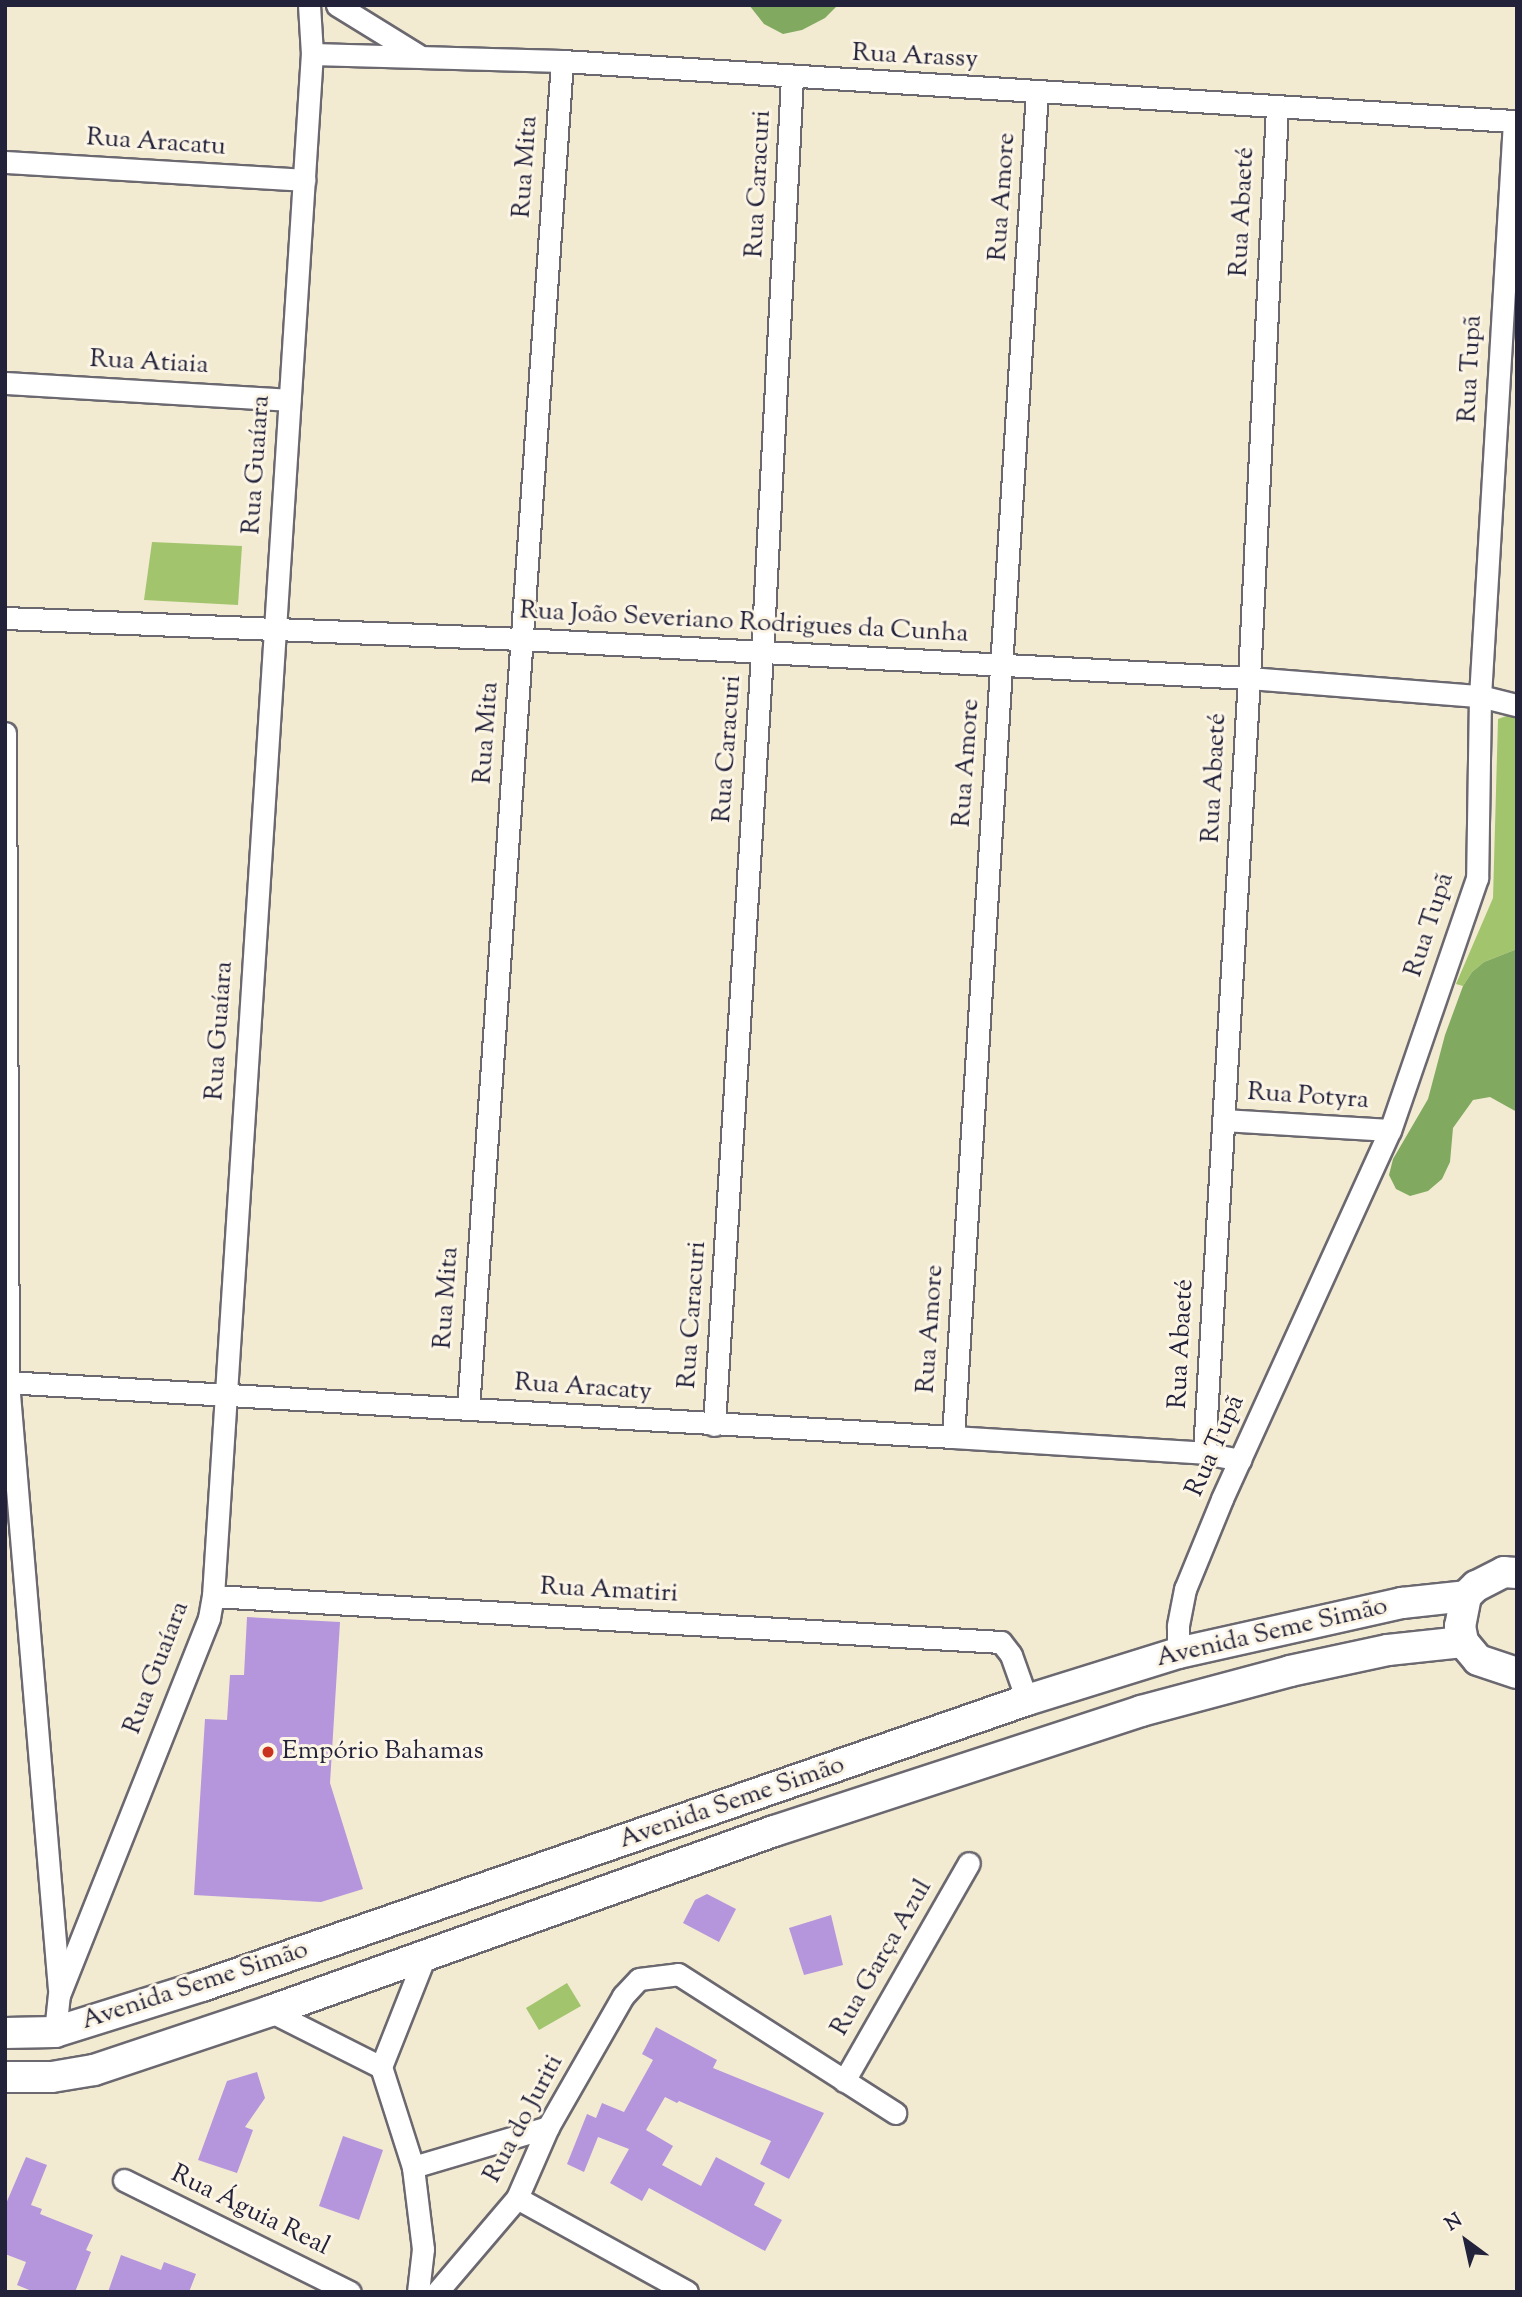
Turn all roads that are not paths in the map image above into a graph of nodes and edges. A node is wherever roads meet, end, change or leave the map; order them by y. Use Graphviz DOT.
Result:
graph roads {
  1 [pos="309,5"];
  2 [pos="337,5"];
  3 [pos="312,54"];
  4 [pos="418,55"];
  5 [pos="562,61"];
  6 [pos="792,77"];
  7 [pos="1037,92"];
  8 [pos="1277,107"];
  9 [pos="1514,121"];
  10 [pos="5,162"];
  11 [pos="304,180"];
  12 [pos="5,383"];
  13 [pos="289,400"];
  14 [pos="5,618"];
  15 [pos="275,629"];
  16 [pos="521,639"];
  17 [pos="762,654"];
  18 [pos="1002,666"];
  19 [pos="1249,678"];
  20 [pos="1480,695"];
  21 [pos="1517,705"];
  22 [pos="5,733"];
  23 [pos="1223,1120"];
  24 [pos="1390,1130"];
  25 [pos="6,1382"];
  26 [pos="225,1397"];
  27 [pos="468,1409"];
  28 [pos="714,1425"];
  29 [pos="953,1437"];
  30 [pos="1204,1453"];
  31 [pos="1240,1460"];
  32 [pos="1517,1573"];
  33 [pos="214,1596"];
  34 [pos="1466,1596"];
  35 [pos="1463,1642"];
  36 [pos="1178,1653"];
  37 [pos="1517,1673"];
  38 [pos="1027,1700"];
  39 [pos="678,1822"];
  40 [pos="969,1863"];
  41 [pos="632,1883"];
  42 [pos="425,1956"];
  43 [pos="202,1986"];
  44 [pos="59,1995"];
  45 [pos="270,2011"];
  46 [pos="55,2032"];
  47 [pos="5,2033"];
  48 [pos="144,2053"];
  49 [pos="381,2067"];
  50 [pos="5,2077"];
  51 [pos="844,2081"];
  52 [pos="895,2113"];
  53 [pos="548,2127"];
  54 [pos="413,2166"];
  55 [pos="124,2180"];
  56 [pos="517,2198"];
  57 [pos="423,2249"];
  58 [pos="456,2269"];
  59 [pos="350,2292"];
  60 [pos="418,2292"];
  61 [pos="437,2292"];
  62 [pos="687,2292"];
  1 -- 3 [label="street, Rua Guaíara"];
  2 -- 4 [label="street"];
  3 -- 4 [label="street, Rua Arassy"];
  3 -- 11 [label="street, Rua Guaíara"];
  4 -- 5 [label="street, Rua Arassy"];
  5 -- 6 [label="street, Rua Arassy"];
  5 -- 16 [label="street, Rua Mita"];
  6 -- 7 [label="street, Rua Arassy"];
  6 -- 17 [label="street, Rua Caracuri"];
  7 -- 8 [label="street, Rua Arassy"];
  7 -- 18 [label="street, Rua Amore"];
  8 -- 9 [label="street, Rua Arassy"];
  8 -- 19 [label="street, Rua Abaeté"];
  9 -- 20 [label="street, Rua Tupã"];
  10 -- 11 [label="street, Rua Aracatu"];
  11 -- 13 [label="street, Rua Guaíara"];
  12 -- 13 [label="street, Rua Atiaia"];
  13 -- 15 [label="street, Rua Guaíara"];
  14 -- 15 [label="street, Rua João Severiano Rodrigues da Cunha"];
  15 -- 16 [label="street, Rua João Severiano Rodrigues da Cunha"];
  15 -- 26 [label="street, Rua Guaíara"];
  16 -- 17 [label="street, Rua João Severiano Rodrigues da Cunha"];
  16 -- 27 [label="street, Rua Mita"];
  17 -- 18 [label="street, Rua João Severiano Rodrigues da Cunha"];
  17 -- 28 [label="street, Rua Caracuri"];
  18 -- 19 [label="street, Rua João Severiano Rodrigues da Cunha"];
  18 -- 29 [label="street, Rua Amore"];
  19 -- 20 [label="street, Rua João Severiano Rodrigues da Cunha"];
  19 -- 23 [label="street, Rua Abaeté"];
  20 -- 21 [label="street, Rua João Severiano Rodrigues da Cunha"];
  20 -- 24 [label="street, Rua Tupã"];
  22 -- 25 [label="street"];
  23 -- 24 [label="street, Rua Potyra"];
  23 -- 30 [label="street, Rua Abaeté"];
  24 -- 31 [label="street, Rua Tupã"];
  25 -- 26 [label="street, Rua Aracaty"];
  25 -- 44 [label="street"];
  26 -- 27 [label="street, Rua Aracaty"];
  26 -- 33 [label="street, Rua Guaíara"];
  27 -- 28 [label="street, Rua Aracaty"];
  28 -- 29 [label="street, Rua Aracaty"];
  29 -- 30 [label="street, Rua Aracaty"];
  30 -- 31 [label="street, Rua Aracaty"];
  31 -- 36 [label="street, Rua Tupã"];
  32 -- 34 [label="main road"];
  33 -- 38 [label="street, Rua Amatiri"];
  33 -- 44 [label="street, Rua Guaíara"];
  34 -- 35 [label="main road"];
  34 -- 36 [label="main road, Avenida Seme Simão"];
  35 -- 37 [label="main road"];
  35 -- 41 [label="main road, Avenida Seme Simão"];
  36 -- 38 [label="main road, Avenida Seme Simão"];
  38 -- 39 [label="main road, Avenida Seme Simão"];
  39 -- 41 [label="main road"];
  39 -- 43 [label="main road, Avenida Seme Simão"];
  40 -- 51 [label="street, Rua Garça Azul"];
  41 -- 42 [label="main road, Avenida Seme Simão"];
  42 -- 45 [label="main road, Avenida Seme Simão"];
  42 -- 49 [label="street"];
  43 -- 46 [label="main road, Avenida Seme Simão"];
  43 -- 48 [label="main road"];
  44 -- 46 [label="street, Rua Guaíara"];
  45 -- 48 [label="main road, Avenida Seme Simão"];
  45 -- 49 [label="street"];
  46 -- 47 [label="main road, Avenida Seme Simão"];
  48 -- 50 [label="main road, Avenida Seme Simão"];
  49 -- 54 [label="street"];
  51 -- 52 [label="street"];
  51 -- 53 [label="street, Rua do Juriti"];
  53 -- 54 [label="street"];
  53 -- 56 [label="street, Rua do Juriti"];
  54 -- 57 [label="street"];
  55 -- 59 [label="street, Rua Águia Real"];
  56 -- 58 [label="street, Rua do Juriti"];
  56 -- 62 [label="street"];
  57 -- 58 [label="street"];
  57 -- 60 [label="street"];
  58 -- 61 [label="street, Rua do Juriti"];
}
